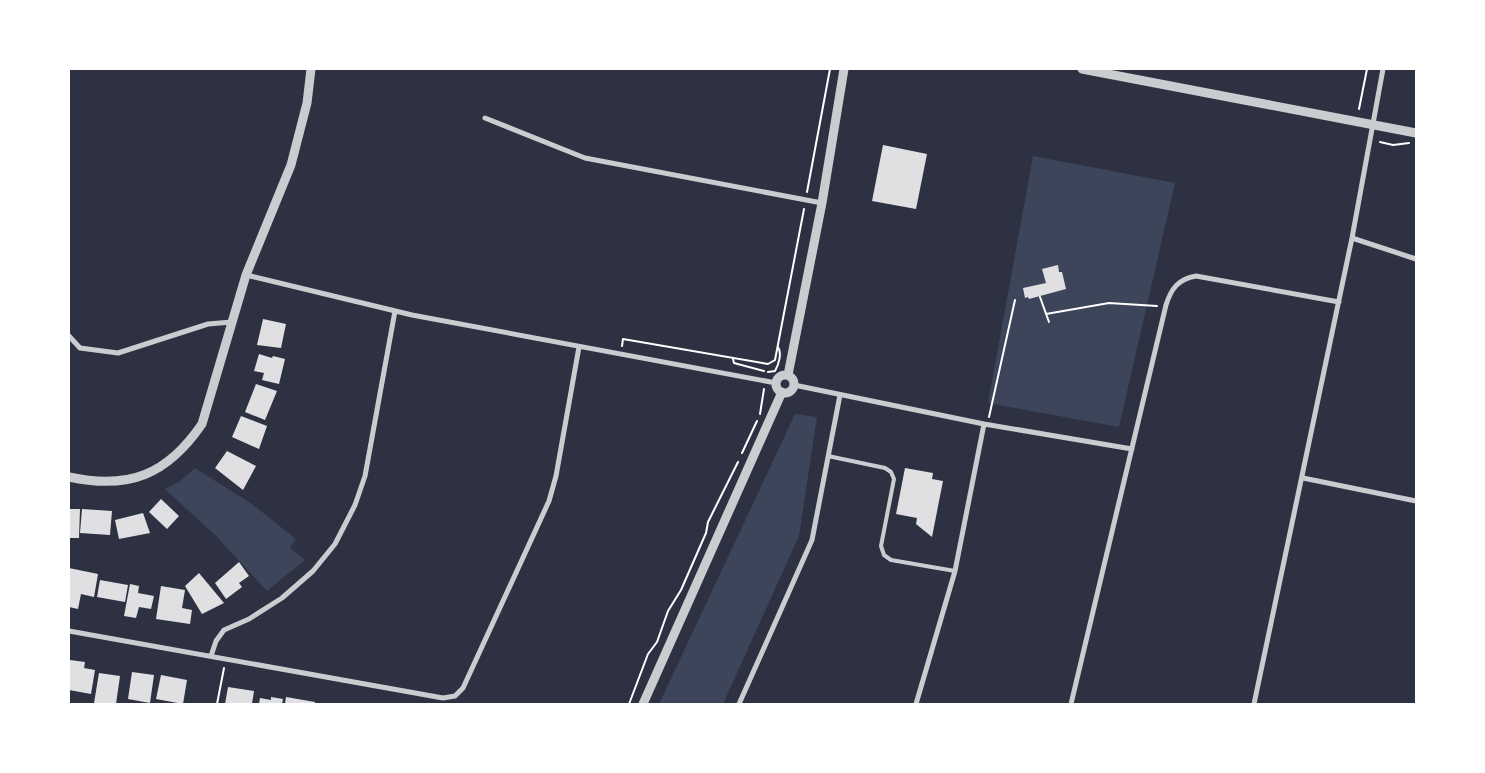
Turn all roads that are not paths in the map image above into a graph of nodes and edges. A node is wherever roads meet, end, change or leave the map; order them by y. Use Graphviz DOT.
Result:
graph roads {
  1 [pos="310,69"];
  2 [pos="844,69"];
  3 [pos="1082,69"];
  4 [pos="1383,69"];
  5 [pos="485,118"];
  6 [pos="1373,124"];
  7 [pos="1416,133"];
  8 [pos="822,203"];
  9 [pos="1352,238"];
  10 [pos="1416,259"];
  11 [pos="246,274"];
  12 [pos="1339,302"];
  13 [pos="395,311"];
  14 [pos="232,322"];
  15 [pos="69,336"];
  16 [pos="579,347"];
  17 [pos="788,375"];
  18 [pos="776,383"];
  19 [pos="794,385"];
  20 [pos="782,392"];
  21 [pos="840,395"];
  22 [pos="984,424"];
  23 [pos="1132,449"];
  24 [pos="828,456"];
  25 [pos="69,477"];
  26 [pos="1303,478"];
  27 [pos="1416,502"];
  28 [pos="955,571"];
  29 [pos="69,631"];
  30 [pos="211,656"];
  31 [pos="643,704"];
  32 [pos="740,704"];
  33 [pos="916,704"];
  34 [pos="1072,704"];
  35 [pos="1254,704"];
  1 -- 11 [label="street"];
  2 -- 8 [label="street"];
  3 -- 6 [label="street"];
  4 -- 6 [label="street"];
  5 -- 8 [label="street"];
  6 -- 7 [label="street"];
  6 -- 9 [label="street"];
  8 -- 17 [label="street"];
  9 -- 10 [label="street"];
  9 -- 12 [label="street"];
  11 -- 13 [label="street"];
  11 -- 14 [label="street"];
  12 -- 23 [label="street"];
  12 -- 26 [label="street"];
  13 -- 16 [label="street"];
  13 -- 30 [label="street"];
  14 -- 15 [label="street"];
  14 -- 25 [label="street"];
  16 -- 18 [label="street"];
  16 -- 30 [label="street"];
  17 -- 18 [label="street"];
  17 -- 19 [label="street"];
  18 -- 20 [label="street"];
  19 -- 20 [label="street"];
  19 -- 21 [label="street"];
  20 -- 31 [label="street"];
  21 -- 22 [label="street"];
  21 -- 24 [label="street"];
  22 -- 23 [label="street"];
  22 -- 28 [label="street"];
  23 -- 34 [label="street"];
  24 -- 28 [label="lane"];
  24 -- 32 [label="street"];
  26 -- 27 [label="street"];
  26 -- 35 [label="street"];
  28 -- 33 [label="street"];
  29 -- 30 [label="street"];
}
